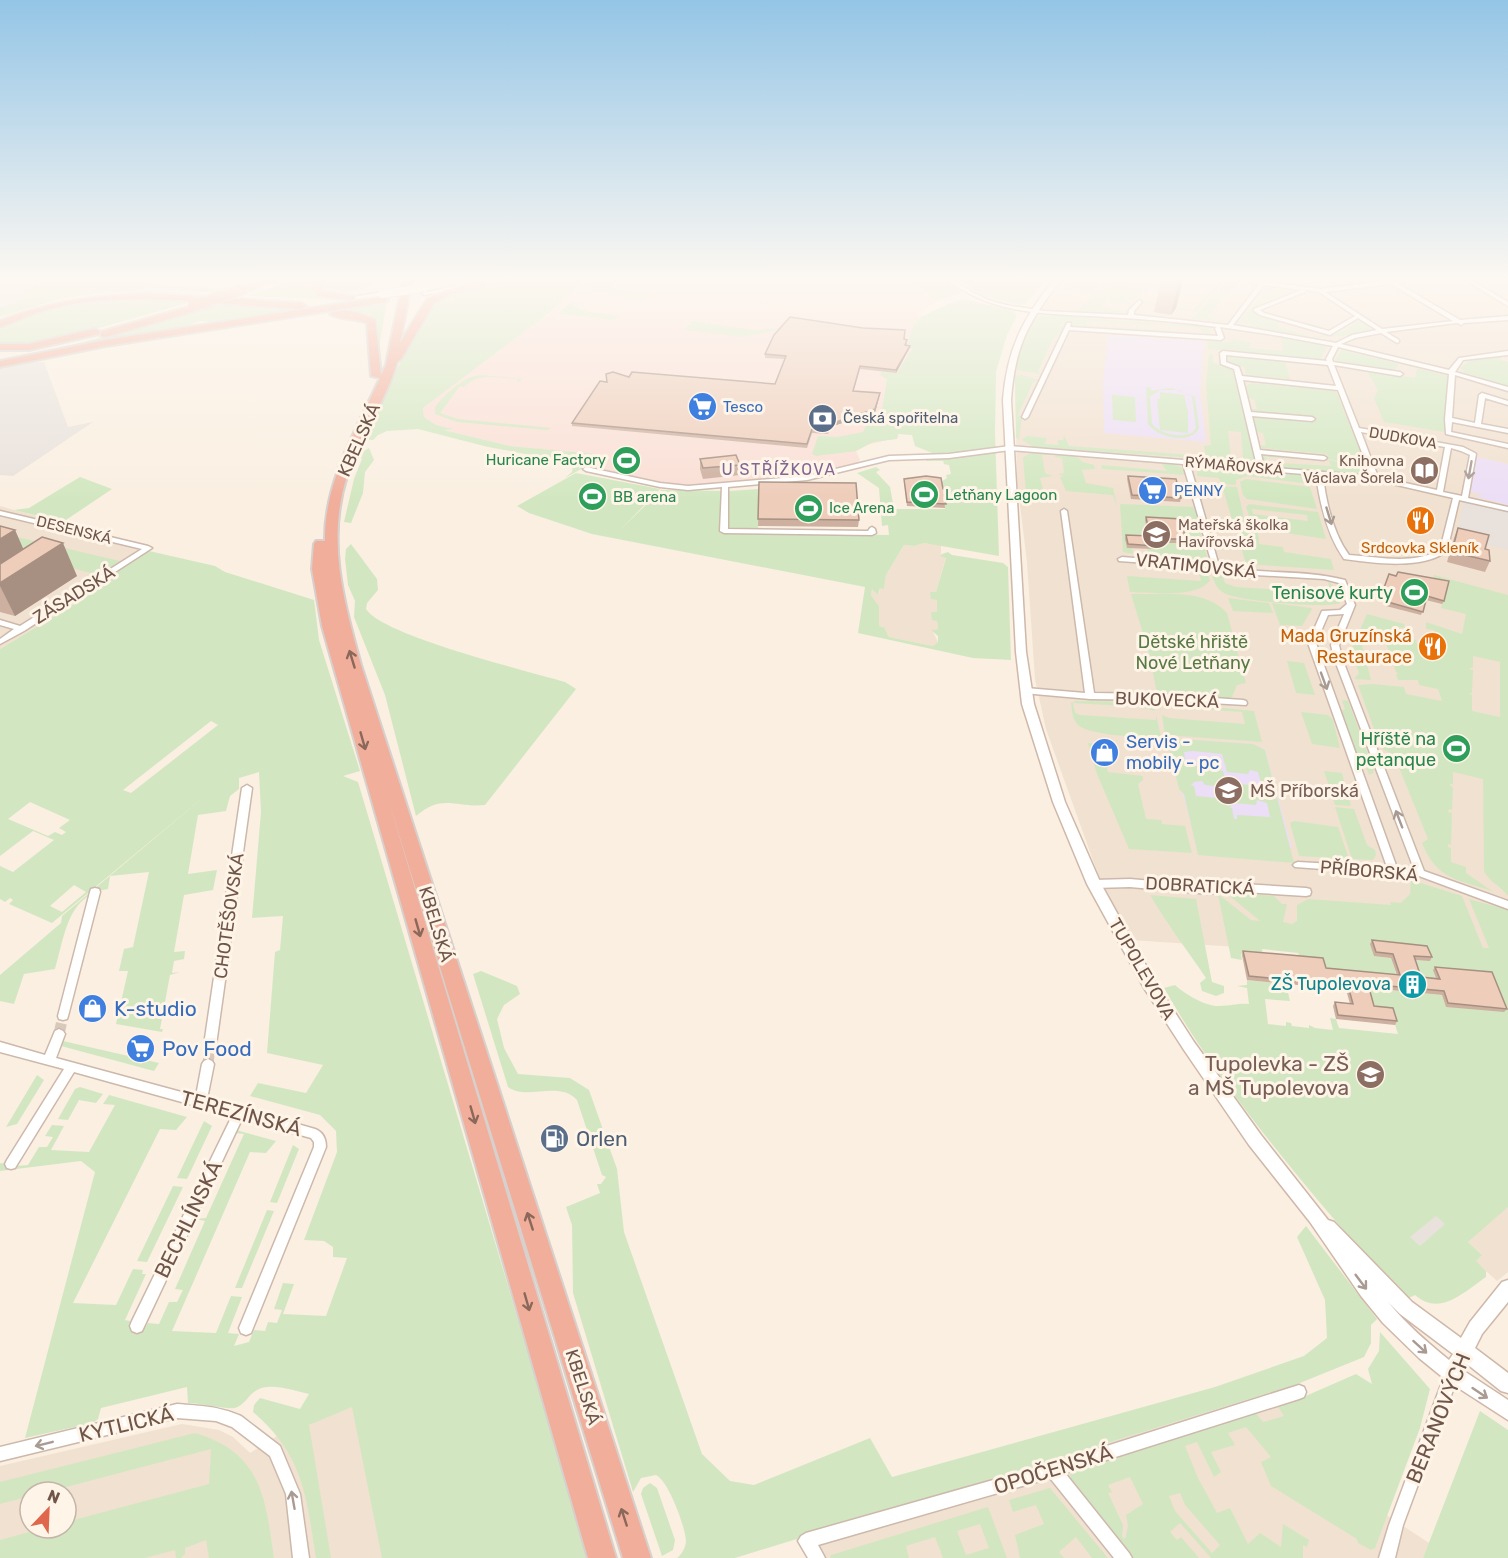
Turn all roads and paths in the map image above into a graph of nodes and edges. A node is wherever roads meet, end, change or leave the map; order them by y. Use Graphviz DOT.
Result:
graph roads {
  1 [pos="27,353"];
  2 [pos="31,353"];
  3 [pos="50,353"];
  4 [pos="374,353"];
  5 [pos="382,353"];
  6 [pos="394,353"];
  7 [pos="402,353"];
  8 [pos="1013,353"];
  9 [pos="1056,353"];
  10 [pos="1333,353"];
  11 [pos="1375,353"];
  12 [pos="1508,353"];
  13 [pos="0,361"];
  14 [pos="1330,364"];
  15 [pos="391,365"];
  16 [pos="1452,371"];
  17 [pos="1400,374"];
  18 [pos="376,376"];
  19 [pos="1240,378"];
  20 [pos="1340,388"];
  21 [pos="1508,389"];
  22 [pos="1508,403"];
  23 [pos="1249,414"];
  24 [pos="1025,417"];
  25 [pos="1312,419"];
  26 [pos="1449,419"];
  27 [pos="1478,425"];
  28 [pos="1357,429"];
  29 [pos="1508,431"];
  30 [pos="1465,437"];
  31 [pos="1448,446"];
  32 [pos="1508,446"];
  33 [pos="1010,448"];
  34 [pos="1463,449"];
  35 [pos="1258,452"];
  36 [pos="1324,458"];
  37 [pos="1186,462"];
  38 [pos="1261,468"];
  39 [pos="586,469"];
  40 [pos="1319,473"];
  41 [pos="1375,478"];
  42 [pos="725,486"];
  43 [pos="1440,492"];
  44 [pos="1456,496"];
  45 [pos="1465,498"];
  46 [pos="1508,509"];
  47 [pos="1064,511"];
  48 [pos="0,513"];
  49 [pos="872,529"];
  50 [pos="148,548"];
  51 [pos="1122,559"];
  52 [pos="1216,567"];
  53 [pos="1351,605"];
  54 [pos="0,622"];
  55 [pos="21,629"];
  56 [pos="0,642"];
  57 [pos="1026,691"];
  58 [pos="1090,696"];
  59 [pos="1243,704"];
  60 [pos="247,788"];
  61 [pos="1298,865"];
  62 [pos="1394,871"];
  63 [pos="1420,873"];
  64 [pos="1094,884"];
  65 [pos="95,892"];
  66 [pos="1306,892"];
  67 [pos="1508,905"];
  68 [pos="63,1016"];
  69 [pos="59,1034"];
  70 [pos="210,1045"];
  71 [pos="0,1047"];
  72 [pos="50,1060"];
  73 [pos="208,1064"];
  74 [pos="72,1066"];
  75 [pos="201,1102"];
  76 [pos="240,1112"];
  77 [pos="11,1164"];
  78 [pos="1316,1217"];
  79 [pos="1508,1288"];
  80 [pos="137,1326"];
  81 [pos="246,1328"];
  82 [pos="1462,1352"];
  83 [pos="1452,1374"];
  84 [pos="1508,1384"];
  85 [pos="1299,1392"];
  86 [pos="1508,1411"];
  87 [pos="0,1454"];
  88 [pos="1053,1470"];
  89 [pos="301,1558"];
  90 [pos="602,1558"];
  91 [pos="637,1558"];
  92 [pos="817,1558"];
  93 [pos="1124,1558"];
  94 [pos="1387,1558"];
  1 -- 13 [label="highway"];
  2 -- 13 [label="highway, bridge"];
  3 -- 13 [label="highway"];
  4 -- 18 [label="highway"];
  5 -- 18 [label="highway, KBELSKÁ"];
  6 -- 15 [label="highway, KBELSKÁ"];
  7 -- 15 [label="highway"];
  8 -- 33 [label="main road, TUPOLEVOVA"];
  9 -- 24 [label="street"];
  10 -- 14 [label="street"];
  11 -- 16 [label="street"];
  12 -- 16 [label="street"];
  14 -- 17 [label="street"];
  14 -- 19 [label="street"];
  14 -- 20 [label="street"];
  91 -- 15 [label="highway, KBELSKÁ, one-way"];
  16 -- 21 [label="street"];
  16 -- 26 [label="street"];
  18 -- 90 [label="highway, KBELSKÁ, one-way"];
  19 -- 20 [label="street"];
  19 -- 23 [label="street"];
  20 -- 28 [label="street"];
  22 -- 27 [label="street"];
  23 -- 25 [label="street"];
  23 -- 35 [label="street"];
  26 -- 27 [label="street"];
  26 -- 30 [label="street"];
  27 -- 29 [label="street"];
  28 -- 31 [label="street, DUDKOVA"];
  28 -- 41 [label="street"];
  30 -- 32 [label="street, DUDKOVA"];
  30 -- 34 [label="street"];
  31 -- 34 [label="street, DUDKOVA"];
  31 -- 43 [label="street"];
  33 -- 37 [label="street, RÝMAŘOVSKÁ"];
  33 -- 42 [label="street, RÝMAŘOVSKÁ"];
  33 -- 57 [label="main road, TUPOLEVOVA"];
  34 -- 45 [label="street, one-way"];
  35 -- 36 [label="street, RÝMAŘOVSKÁ"];
  35 -- 38 [label="street"];
  37 -- 38 [label="street, RÝMAŘOVSKÁ"];
  37 -- 52 [label="street"];
  38 -- 40 [label="street, RÝMAŘOVSKÁ"];
  39 -- 42 [label="street, RÝMAŘOVSKÁ"];
  40 -- 41 [label="street, RÝMAŘOVSKÁ"];
  40 -- 44 [label="street, one-way"];
  41 -- 43 [label="street, RÝMAŘOVSKÁ"];
  42 -- 49 [label="street"];
  43 -- 44 [label="street, RÝMAŘOVSKÁ"];
  44 -- 45 [label="street, RÝMAŘOVSKÁ"];
  45 -- 46 [label="street, RÝMAŘOVSKÁ"];
  47 -- 58 [label="street"];
  48 -- 50 [label="street, DESENSKÁ"];
  50 -- 55 [label="street, ZÁSADSKÁ"];
  51 -- 52 [label="street, VRATIMOVSKÁ"];
  52 -- 53 [label="street, VRATIMOVSKÁ"];
  53 -- 62 [label="street, one-way"];
  63 -- 53 [label="street, one-way"];
  54 -- 55 [label="street"];
  55 -- 56 [label="street, ZÁSADSKÁ"];
  57 -- 58 [label="street"];
  57 -- 64 [label="main road, TUPOLEVOVA"];
  58 -- 59 [label="street, BUKOVECKÁ"];
  60 -- 70 [label="street, CHOTĚŠOVSKÁ"];
  61 -- 62 [label="street, PŘÍBORSKÁ"];
  62 -- 63 [label="street, PŘÍBORSKÁ"];
  63 -- 67 [label="street, PŘÍBORSKÁ"];
  64 -- 66 [label="street, DOBRATICKÁ"];
  64 -- 78 [label="main road, TUPOLEVOVA"];
  65 -- 68 [label="street"];
  69 -- 72 [label="street"];
  71 -- 72 [label="street, TEREZÍNSKÁ"];
  72 -- 74 [label="street, TEREZÍNSKÁ"];
  73 -- 75 [label="street"];
  74 -- 75 [label="street, TEREZÍNSKÁ"];
  74 -- 77 [label="street"];
  75 -- 76 [label="street, TEREZÍNSKÁ"];
  76 -- 80 [label="street, BECHLÍNSKÁ"];
  76 -- 81 [label="street, TEREZÍNSKÁ"];
  78 -- 82 [label="main road, TUPOLEVOVA"];
  78 -- 83 [label="main road, TUPOLEVOVA, one-way"];
  79 -- 82 [label="main road, BERANOVÝCH"];
  82 -- 83 [label="main road, BERANOVÝCH"];
  82 -- 84 [label="main road, TUPOLEVOVA"];
  83 -- 86 [label="main road, TUPOLEVOVA, one-way"];
  83 -- 94 [label="street, BERANOVÝCH"];
  85 -- 88 [label="street, OPOČENSKÁ"];
  89 -- 87 [label="street, KYTLICKÁ, one-way"];
  88 -- 92 [label="street, OPOČENSKÁ"];
  88 -- 93 [label="street"];
}
